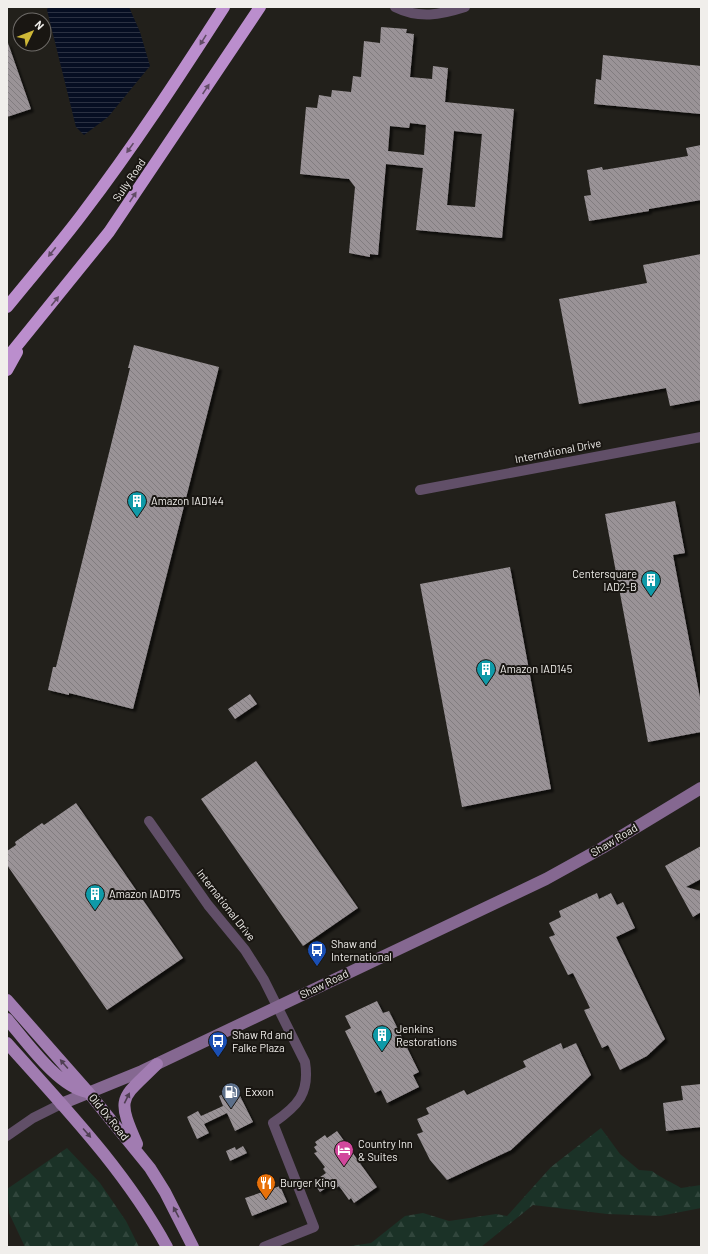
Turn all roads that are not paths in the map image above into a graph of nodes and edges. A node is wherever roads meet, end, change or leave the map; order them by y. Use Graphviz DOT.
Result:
graph roads {
  1 [pos="224,7"];
  2 [pos="260,7"];
  3 [pos="395,7"];
  4 [pos="465,7"];
  5 [pos="7,307"];
  6 [pos="30,331"];
  7 [pos="7,358"];
  8 [pos="7,370"];
  9 [pos="701,437"];
  10 [pos="420,490"];
  11 [pos="701,788"];
  12 [pos="149,821"];
  13 [pos="7,1000"];
  14 [pos="277,1007"];
  15 [pos="7,1019"];
  16 [pos="7,1043"];
  17 [pos="157,1064"];
  18 [pos="90,1093"];
  19 [pos="61,1104"];
  20 [pos="7,1136"];
  21 [pos="143,1160"];
  22 [pos="167,1247"];
  23 [pos="193,1247"];
  24 [pos="264,1247"];
  1 -- 5 [label="highway, Sully Road, one-way"];
  6 -- 2 [label="highway, Sully Road, one-way"];
  3 -- 4 [label="street"];
  6 -- 7 [label="highway, Sully Road"];
  6 -- 8 [label="highway"];
  9 -- 10 [label="street, International Drive"];
  11 -- 14 [label="main road, Shaw Road"];
  12 -- 14 [label="street, International Drive"];
  18 -- 13 [label="main road, Old Ox Road, one-way"];
  14 -- 17 [label="main road, Shaw Road"];
  14 -- 24 [label="street, International Drive"];
  15 -- 18 [label="main road"];
  16 -- 19 [label="main road"];
  17 -- 18 [label="main road, Shaw Road"];
  21 -- 17 [label="main road, one-way"];
  18 -- 19 [label="main road, Shaw Road"];
  18 -- 21 [label="main road, Old Ox Road"];
  19 -- 20 [label="street, Shaw Road"];
  19 -- 22 [label="main road, one-way"];
  23 -- 21 [label="main road, Old Ox Road, one-way"];
}
